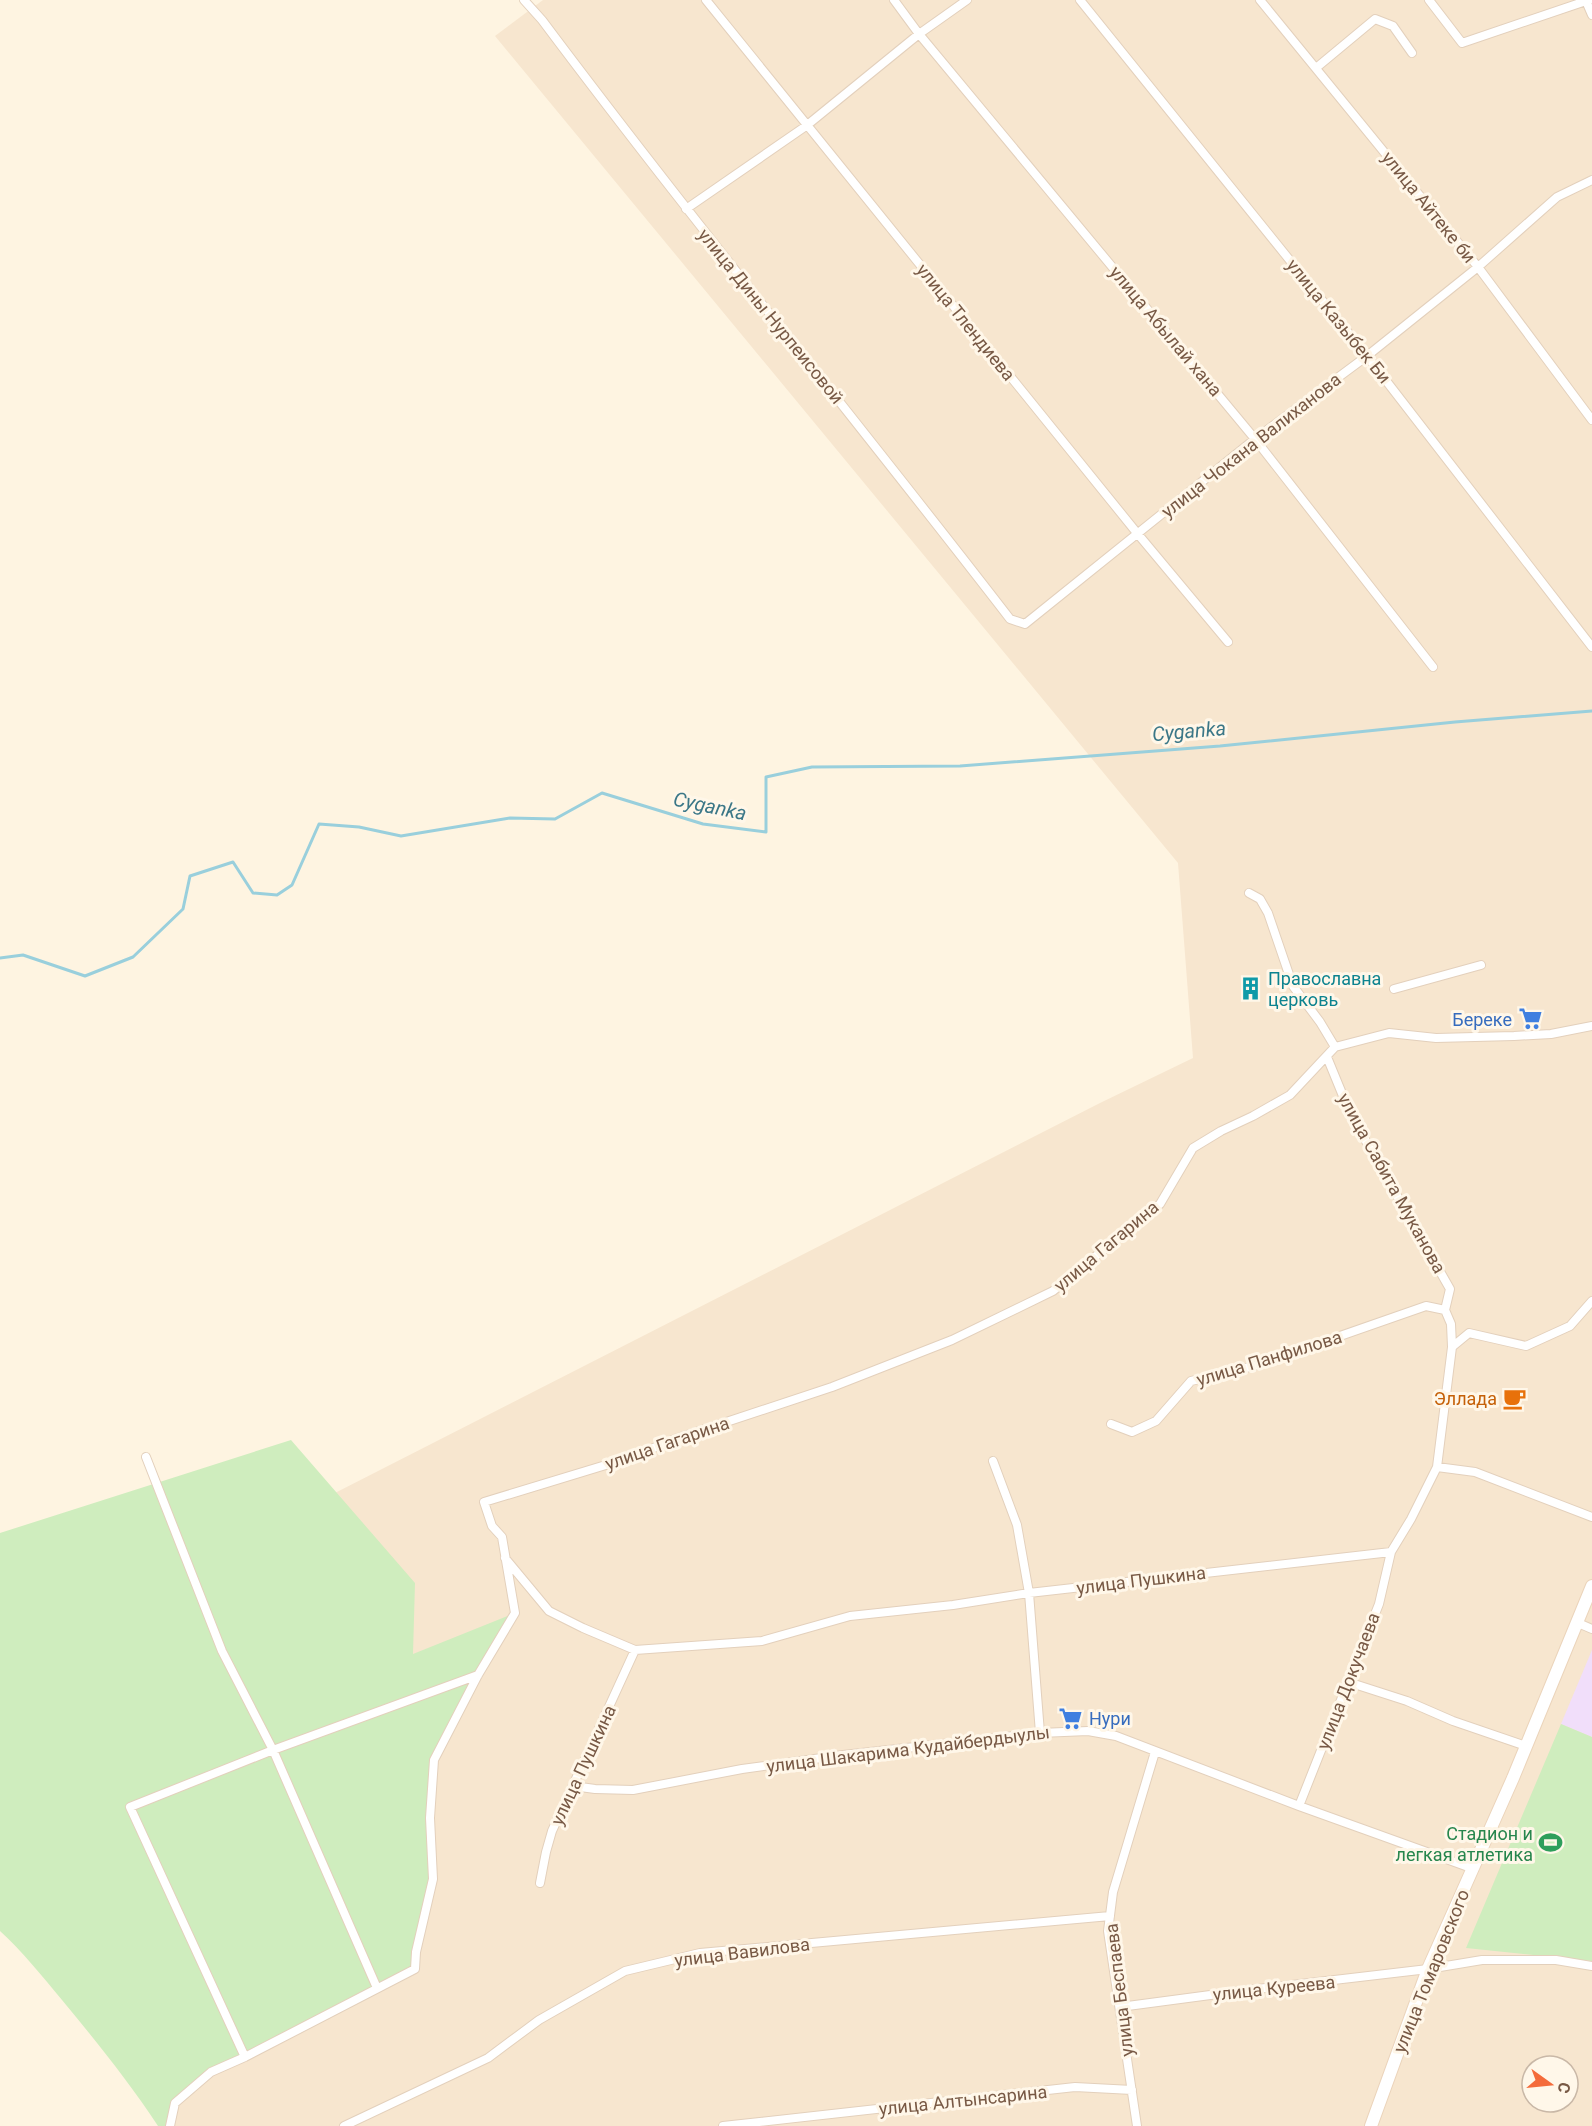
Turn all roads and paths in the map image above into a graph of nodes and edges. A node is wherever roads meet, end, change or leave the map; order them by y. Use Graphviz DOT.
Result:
graph roads {
  1 [pos="524,0"];
  2 [pos="706,0"];
  3 [pos="894,0"];
  4 [pos="967,0"];
  5 [pos="1080,0"];
  6 [pos="1260,0"];
  7 [pos="1429,0"];
  8 [pos="1588,0"];
  9 [pos="1592,15"];
  10 [pos="919,34"];
  11 [pos="1412,53"];
  12 [pos="1316,68"];
  13 [pos="807,126"];
  14 [pos="1592,180"];
  15 [pos="686,209"];
  16 [pos="1478,267"];
  17 [pos="1367,356"];
  18 [pos="1592,420"];
  19 [pos="1255,439"];
  20 [pos="1137,533"];
  21 [pos="1025,624"];
  22 [pos="1228,642"];
  23 [pos="1592,647"];
  24 [pos="1433,667"];
  25 [pos="1249,893"];
  26 [pos="1481,965"];
  27 [pos="1394,989"];
  28 [pos="1592,1026"];
  29 [pos="1335,1047"];
  30 [pos="1327,1057"];
  31 [pos="1592,1301"];
  32 [pos="1445,1310"];
  33 [pos="1451,1324"];
  34 [pos="1469,1333"];
  35 [pos="1452,1347"];
  36 [pos="1111,1424"];
  37 [pos="146,1457"];
  38 [pos="993,1461"];
  39 [pos="1437,1467"];
  40 [pos="1592,1517"];
  41 [pos="1391,1552"];
  42 [pos="505,1557"];
  43 [pos="1592,1586"];
  44 [pos="1029,1593"];
  45 [pos="1578,1623"];
  46 [pos="1592,1629"];
  47 [pos="635,1650"];
  48 [pos="478,1676"];
  49 [pos="1348,1682"];
  50 [pos="1040,1733"];
  51 [pos="1526,1746"];
  52 [pos="273,1750"];
  53 [pos="1155,1752"];
  54 [pos="573,1786"];
  55 [pos="1299,1806"];
  56 [pos="1474,1869"];
  57 [pos="540,1883"];
  58 [pos="1110,1916"];
  59 [pos="1592,1966"];
  60 [pos="1428,1970"];
  61 [pos="377,1988"];
  62 [pos="1120,2007"];
  63 [pos="245,2056"];
  64 [pos="1132,2090"];
  65 [pos="170,2126"];
  66 [pos="344,2126"];
  67 [pos="723,2126"];
  68 [pos="1137,2126"];
  69 [pos="1371,2126"];
  1 -- 15 [label="street, улица Дины Нурпеисовой"];
  2 -- 13 [label="street, улица Тлендиева"];
  3 -- 10 [label="street, улица Абылай хана"];
  4 -- 10 [label="street"];
  5 -- 17 [label="street, улица Казыбек Би"];
  6 -- 12 [label="street, улица Айтеке би"];
  7 -- 8 [label="street"];
  8 -- 9 [label="street"];
  10 -- 13 [label="street"];
  10 -- 19 [label="street, улица Абылай хана"];
  11 -- 12 [label="street"];
  12 -- 16 [label="street, улица Айтеке би"];
  13 -- 15 [label="street"];
  13 -- 20 [label="street, улица Тлендиева"];
  14 -- 16 [label="street, улица Чокана Валиханова"];
  15 -- 21 [label="street, улица Дины Нурпеисовой"];
  16 -- 17 [label="street, улица Чокана Валиханова"];
  16 -- 18 [label="street, улица Айтеке би"];
  17 -- 19 [label="street, улица Чокана Валиханова"];
  17 -- 23 [label="street, улица Казыбек Би"];
  19 -- 20 [label="street, улица Чокана Валиханова"];
  19 -- 24 [label="street, улица Абылай хана"];
  20 -- 21 [label="street, улица Чокана Валиханова"];
  20 -- 22 [label="street, улица Тлендиева"];
  25 -- 29 [label="street"];
  26 -- 27 [label="street"];
  28 -- 29 [label="street"];
  29 -- 30 [label="street, улица Гагарина"];
  30 -- 32 [label="street, улица Сабита Муканова"];
  30 -- 42 [label="street, улица Гагарина"];
  31 -- 34 [label="street"];
  32 -- 33 [label="street"];
  32 -- 36 [label="street, улица Панфилова"];
  33 -- 34 [label="street"];
  33 -- 35 [label="street"];
  34 -- 35 [label="street"];
  35 -- 39 [label="street"];
  37 -- 52 [label="street"];
  38 -- 44 [label="street"];
  39 -- 40 [label="street"];
  39 -- 41 [label="street"];
  41 -- 44 [label="street, улица Пушкина"];
  41 -- 49 [label="street, улица Докучаева"];
  42 -- 47 [label="street, улица Пушкина"];
  42 -- 48 [label="street"];
  43 -- 45 [label="street, улица Томаровского"];
  44 -- 47 [label="street, улица Пушкина"];
  44 -- 50 [label="street"];
  45 -- 46 [label="street"];
  45 -- 51 [label="street, улица Томаровского"];
  47 -- 54 [label="street, улица Пушкина"];
  48 -- 52 [label="street"];
  48 -- 61 [label="street"];
  49 -- 51 [label="street"];
  49 -- 55 [label="street, улица Докучаева"];
  50 -- 53 [label="street, улица Шакарима Кудайбердыулы"];
  50 -- 54 [label="street, улица Шакарима Кудайбердыулы"];
  51 -- 56 [label="street, улица Томаровского"];
  52 -- 61 [label="street"];
  52 -- 63 [label="street"];
  53 -- 55 [label="street, улица Шакарима Кудайбердыулы"];
  53 -- 58 [label="street, улица Беспаева"];
  54 -- 57 [label="street, улица Пушкина"];
  55 -- 56 [label="street, улица Шакарима Кудайбердыулы"];
  56 -- 60 [label="street, улица Томаровского"];
  58 -- 62 [label="street, улица Беспаева"];
  58 -- 66 [label="street, улица Вавилова"];
  59 -- 60 [label="street, улица Куреева"];
  60 -- 62 [label="street, улица Куреева"];
  60 -- 69 [label="street, улица Томаровского"];
  61 -- 63 [label="street"];
  62 -- 64 [label="street, улица Беспаева"];
  63 -- 65 [label="street"];
  64 -- 67 [label="street, улица Алтынсарина"];
  64 -- 68 [label="street, улица Беспаева"];
}
